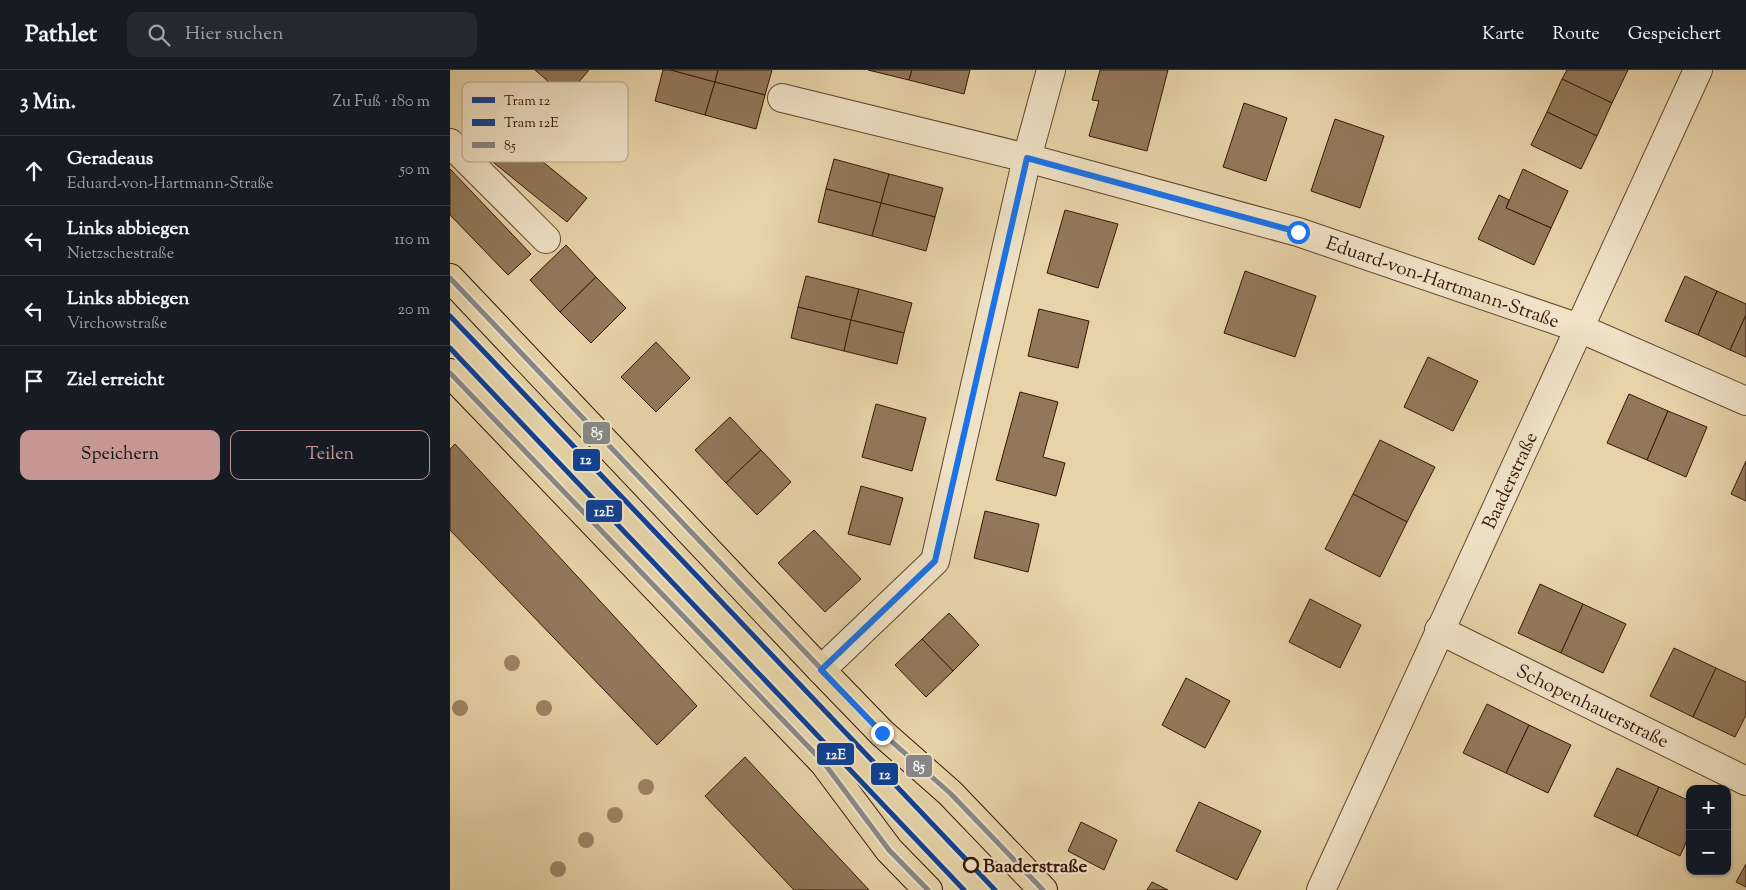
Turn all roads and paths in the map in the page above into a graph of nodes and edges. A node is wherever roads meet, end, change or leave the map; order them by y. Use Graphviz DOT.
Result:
graph roads {
  1 [pos="1051,70"];
  2 [pos="1698,70"];
  3 [pos="782,98"];
  4 [pos="450,143"];
  5 [pos="462,155"];
  6 [pos="1027,158"];
  7 [pos="469,162"];
  8 [pos="546,239"];
  9 [pos="450,278"];
  10 [pos="1579,328"];
  11 [pos="450,374"];
  12 [pos="1746,401"];
  13 [pos="1439,630"];
  14 [pos="821,670"];
  15 [pos="1746,780"];
  16 [pos="928,890"];
  17 [pos="1043,890"];
  18 [pos="1321,890"];
  1 -- 6 [label="street"];
  2 -- 10 [label="street, Baaderstraße"];
  3 -- 6 [label="street, Eduard-von-Hartmann-Straße"];
  4 -- 5 [label="street"];
  6 -- 10 [label="street, Eduard-von-Hartmann-Straße"];
  6 -- 14 [label="street"];
  7 -- 8 [label="street"];
  9 -- 14 [label="main road"];
  10 -- 12 [label="street, Eduard-von-Hartmann-Straße"];
  10 -- 13 [label="street, Baaderstraße"];
  11 -- 16 [label="main road"];
  13 -- 15 [label="street, Schopenhauerstraße"];
  13 -- 18 [label="street, Baaderstraße"];
  14 -- 17 [label="main road"];
}
